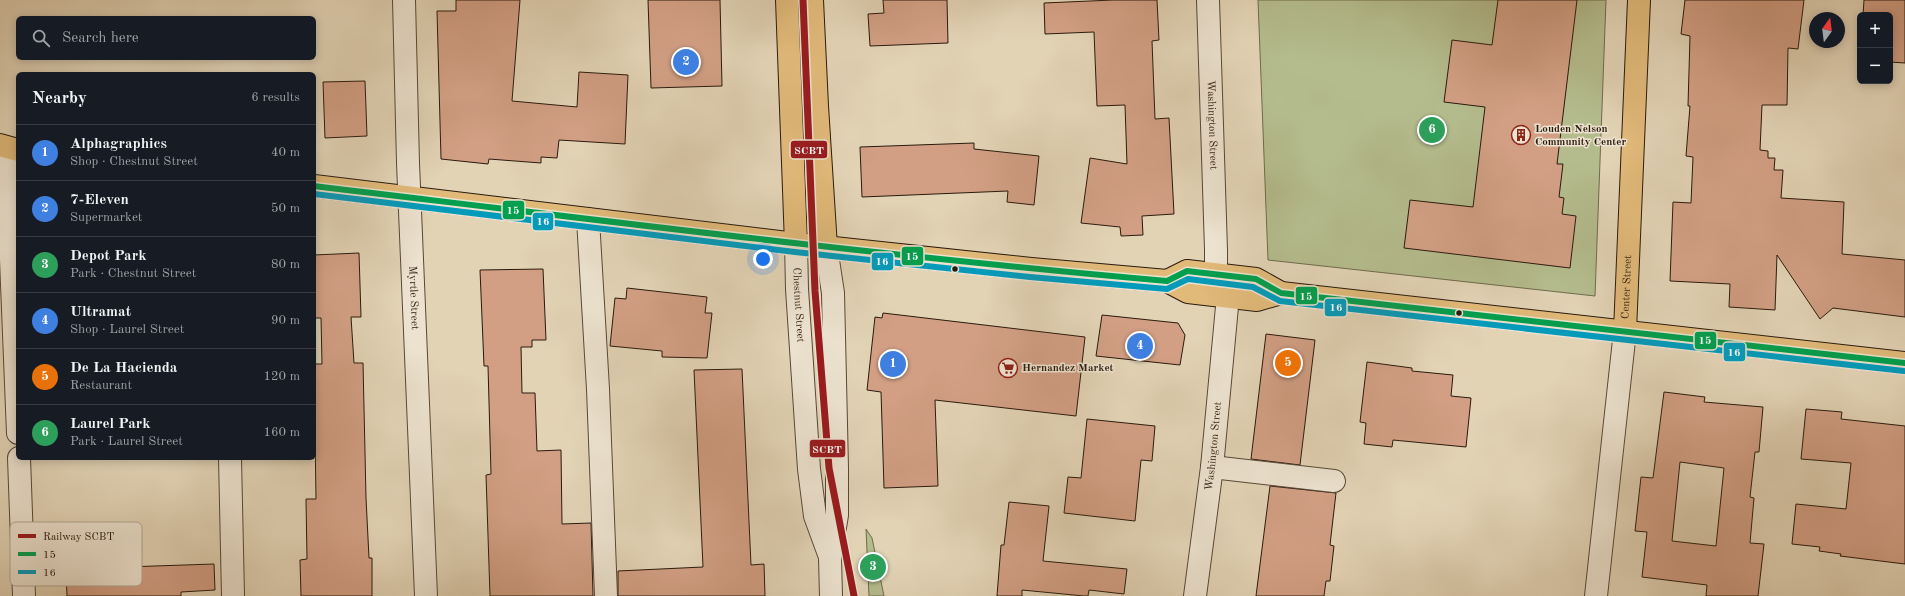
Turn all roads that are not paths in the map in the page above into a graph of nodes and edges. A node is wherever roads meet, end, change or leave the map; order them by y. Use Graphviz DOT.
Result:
graph roads {
  1 [pos="404,0"];
  2 [pos="787,0"];
  3 [pos="812,0"];
  4 [pos="1208,0"];
  5 [pos="1639,0"];
  6 [pos="7,149"];
  7 [pos="316,186"];
  8 [pos="410,196"];
  9 [pos="588,219"];
  10 [pos="796,244"];
  11 [pos="826,247"];
  12 [pos="1216,275"];
  13 [pos="1167,281"];
  14 [pos="1281,293"];
  15 [pos="1228,296"];
  16 [pos="1625,331"];
  17 [pos="1905,363"];
  18 [pos="16,373"];
  19 [pos="19,460"];
  20 [pos="230,460"];
  21 [pos="1212,467"];
  22 [pos="1334,481"];
  23 [pos="21,522"];
  24 [pos="830,558"];
  25 [pos="24,586"];
  26 [pos="24,596"];
  27 [pos="233,596"];
  28 [pos="426,596"];
  29 [pos="606,596"];
  30 [pos="831,596"];
  31 [pos="1195,596"];
  32 [pos="1596,596"];
  1 -- 8 [label="street, Myrtle Street"];
  2 -- 10 [label="main road, Chestnut Street"];
  3 -- 11 [label="main road, Chestnut Street"];
  4 -- 12 [label="street, Washington Street"];
  5 -- 16 [label="main road, Center Street"];
  6 -- 18 [label="street"];
  7 -- 8 [label="main road"];
  8 -- 9 [label="main road"];
  8 -- 28 [label="street, Myrtle Street"];
  9 -- 10 [label="main road"];
  9 -- 29 [label="street"];
  10 -- 11 [label="main road"];
  10 -- 24 [label="street, Chestnut Street"];
  11 -- 13 [label="main road"];
  11 -- 24 [label="street, Chestnut Street"];
  12 -- 13 [label="main road"];
  12 -- 14 [label="main road"];
  13 -- 15 [label="main road"];
  14 -- 15 [label="main road"];
  14 -- 16 [label="main road"];
  15 -- 21 [label="street, Washington Street"];
  16 -- 17 [label="main road"];
  16 -- 32 [label="street, Center Street"];
  19 -- 23 [label="street"];
  20 -- 27 [label="street"];
  21 -- 22 [label="street"];
  21 -- 31 [label="street, Washington Street"];
  24 -- 30 [label="street, Chestnut Street"];
  25 -- 26 [label="street"];
}
